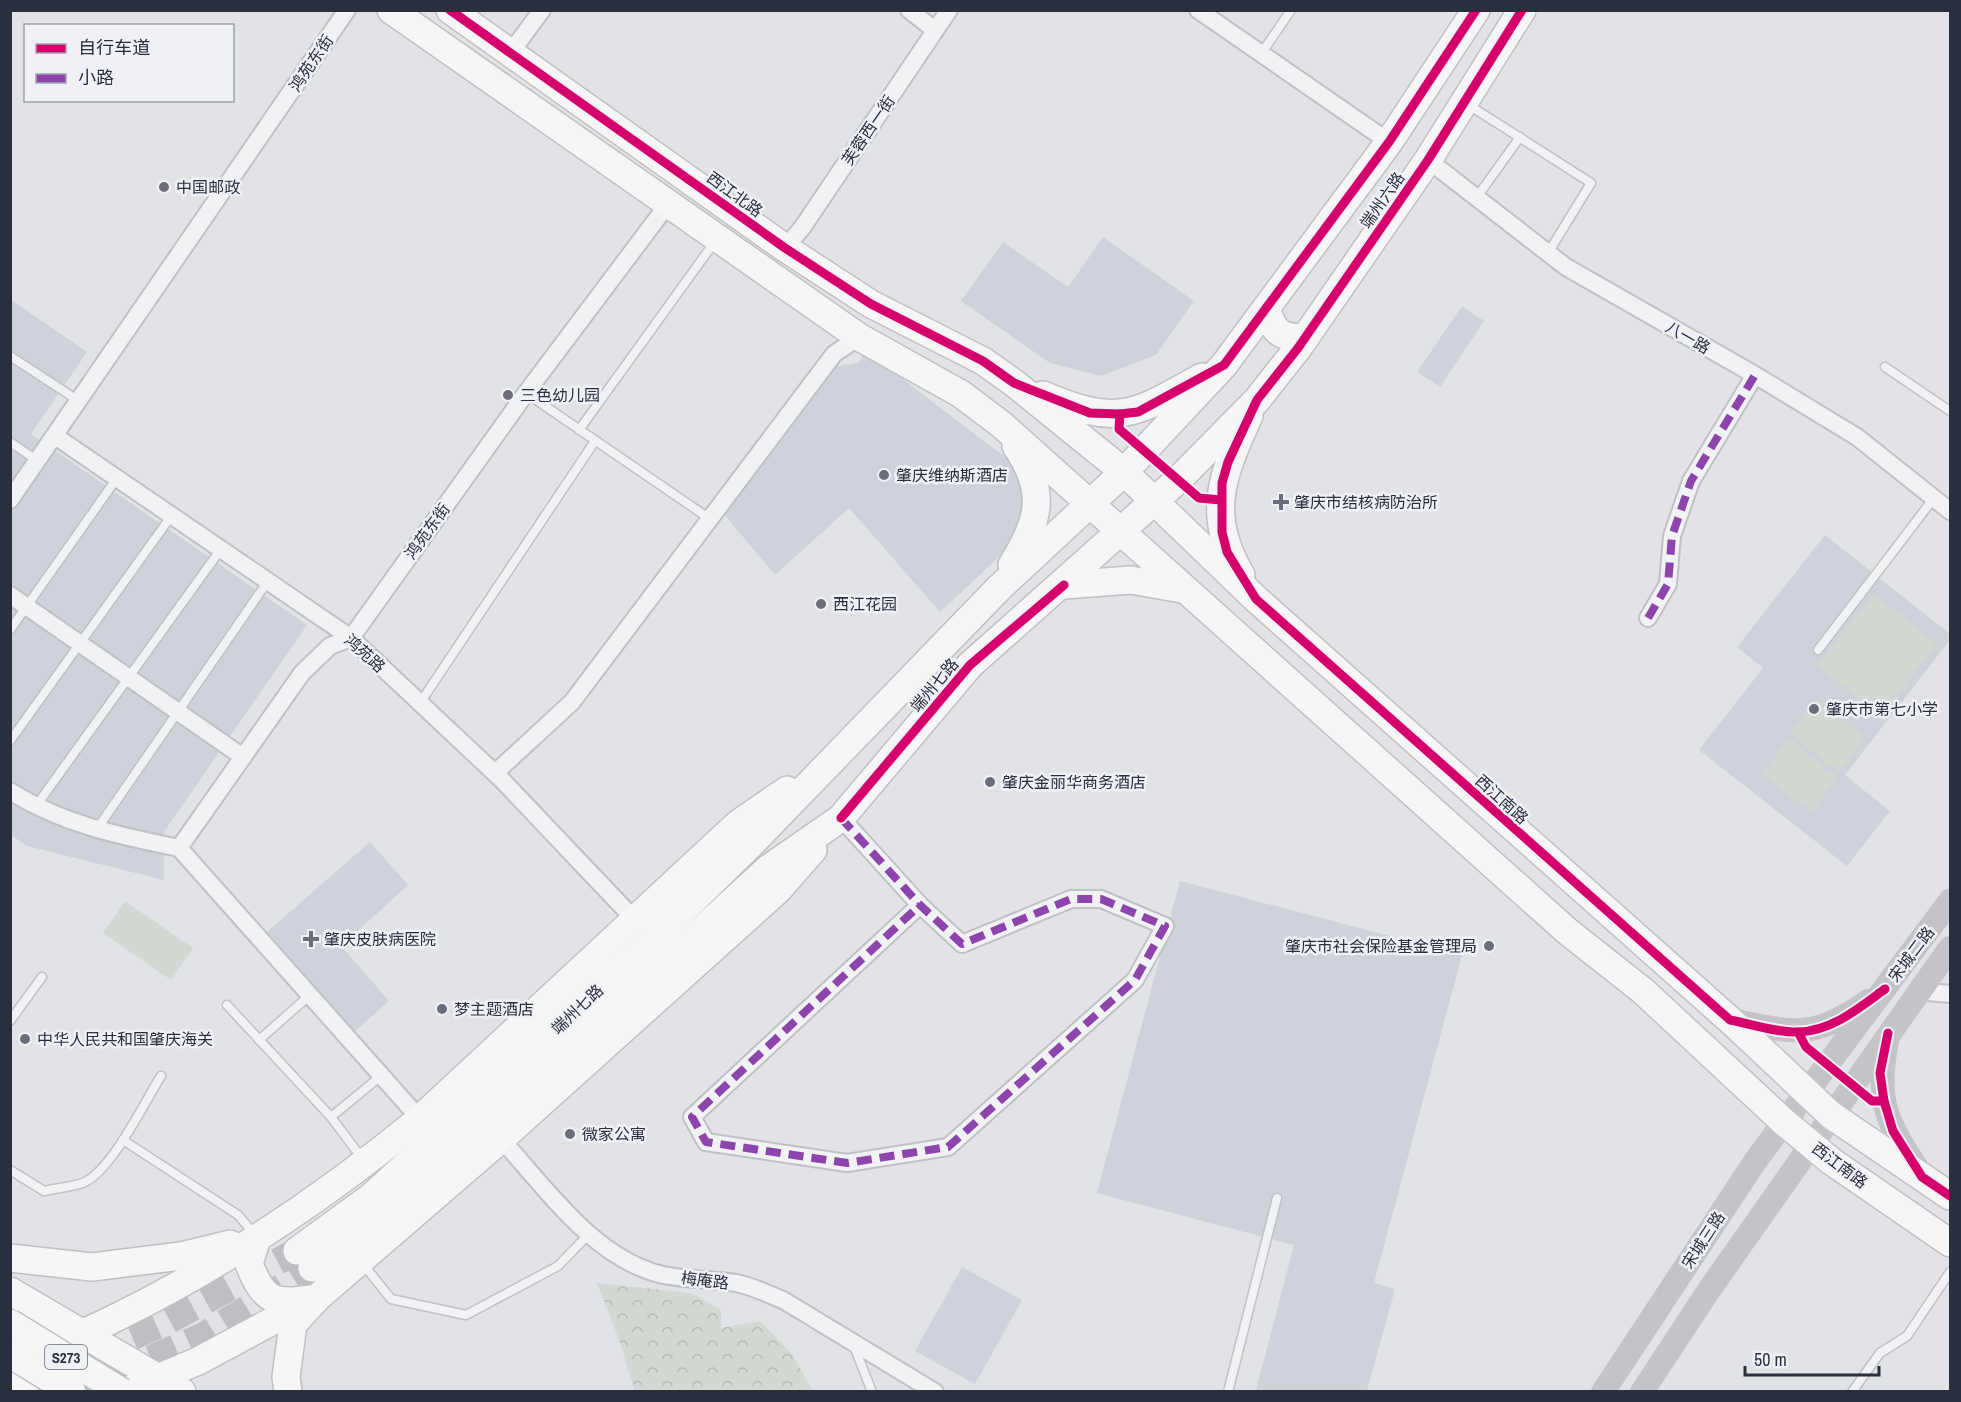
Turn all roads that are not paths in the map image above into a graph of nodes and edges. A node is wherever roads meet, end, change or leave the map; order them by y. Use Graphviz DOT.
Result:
graph roads {
  1 [pos="347,10"];
  2 [pos="391,10"];
  3 [pos="450,10"];
  4 [pos="542,10"];
  5 [pos="909,10"];
  6 [pos="949,10"];
  7 [pos="1198,10"];
  8 [pos="1292,10"];
  9 [pos="1476,10"];
  10 [pos="1522,10"];
  11 [pos="935,30"];
  12 [pos="511,52"];
  13 [pos="1261,54"];
  14 [pos="1465,102"];
  15 [pos="1520,137"];
  16 [pos="1389,142"];
  17 [pos="1428,160"];
  18 [pos="1477,197"];
  19 [pos="668,204"];
  20 [pos="717,238"];
  21 [pos="785,248"];
  22 [pos="1548,253"];
  23 [pos="1266,309"];
  24 [pos="859,337"];
  25 [pos="1305,338"];
  26 [pos="10,356"];
  27 [pos="983,362"];
  28 [pos="1224,365"];
  29 [pos="1885,367"];
  30 [pos="1755,375"];
  31 [pos="1014,383"];
  32 [pos="526,393"];
  33 [pos="961,394"];
  34 [pos="1257,400"];
  35 [pos="79,401"];
  36 [pos="1950,411"];
  37 [pos="1002,425"];
  38 [pos="579,430"];
  39 [pos="55,436"];
  40 [pos="595,441"];
  41 [pos="10,442"];
  42 [pos="38,461"];
  43 [pos="1124,472"];
  44 [pos="117,478"];
  45 [pos="1934,498"];
  46 [pos="10,500"];
  47 [pos="1154,501"];
  48 [pos="1092,503"];
  49 [pos="1950,511"];
  50 [pos="172,516"];
  51 [pos="710,519"];
  52 [pos="1121,530"];
  53 [pos="221,549"];
  54 [pos="268,581"];
  55 [pos="1064,585"];
  56 [pos="999,588"];
  57 [pos="1183,589"];
  58 [pos="10,595"];
  59 [pos="1256,599"];
  60 [pos="27,607"];
  61 [pos="1648,618"];
  62 [pos="10,630"];
  63 [pos="351,638"];
  64 [pos="1303,641"];
  65 [pos="80,644"];
  66 [pos="1818,650"];
  67 [pos="1275,671"];
  68 [pos="129,677"];
  69 [pos="420,703"];
  70 [pos="178,711"];
  71 [pos="10,741"];
  72 [pos="837,755"];
  73 [pos="243,757"];
  74 [pos="495,774"];
  75 [pos="10,791"];
  76 [pos="36,806"];
  77 [pos="841,818"];
  78 [pos="96,829"];
  79 [pos="179,848"];
  80 [pos="1950,902"];
  81 [pos="920,905"];
  82 [pos="634,919"];
  83 [pos="1950,948"];
  84 [pos="1667,964"];
  85 [pos="42,977"];
  86 [pos="1885,989"];
  87 [pos="1643,991"];
  88 [pos="1918,991"];
  89 [pos="1950,994"];
  90 [pos="310,995"];
  91 [pos="227,1005"];
  92 [pos="1730,1020"];
  93 [pos="10,1021"];
  94 [pos="1888,1033"];
  95 [pos="259,1040"];
  96 [pos="381,1075"];
  97 [pos="161,1076"];
  98 [pos="1807,1092"];
  99 [pos="1831,1115"];
  100 [pos="331,1117"];
  101 [pos="420,1119"];
  102 [pos="1784,1122"];
  103 [pos="501,1139"];
  104 [pos="123,1140"];
  105 [pos="1811,1144"];
  106 [pos="366,1163"];
  107 [pos="10,1170"];
  108 [pos="1922,1177"];
  109 [pos="1950,1196"];
  110 [pos="1277,1198"];
  111 [pos="589,1234"];
  112 [pos="257,1238"];
  113 [pos="1950,1243"];
  114 [pos="10,1258"];
  115 [pos="361,1261"];
  116 [pos="1950,1272"];
  117 [pos="10,1291"];
  118 [pos="318,1297"];
  119 [pos="10,1323"];
  120 [pos="85,1334"];
  121 [pos="853,1342"];
  122 [pos="10,1354"];
  123 [pos="10,1364"];
  124 [pos="159,1378"];
  125 [pos="10,1383"];
  126 [pos="25,1392"];
  127 [pos="72,1392"];
  128 [pos="124,1392"];
  129 [pos="182,1392"];
  130 [pos="288,1392"];
  131 [pos="872,1392"];
  132 [pos="935,1392"];
  133 [pos="1228,1392"];
  134 [pos="1603,1392"];
  135 [pos="1642,1392"];
  136 [pos="1852,1392"];
  1 -- 35 [label="street, 鸿苑东街"];
  2 -- 19 [label="main road"];
  3 -- 12 [label="main road, 西江北路"];
  4 -- 12 [label="street"];
  5 -- 11 [label="street"];
  6 -- 11 [label="street, 芙蓉西一街"];
  7 -- 13 [label="street"];
  8 -- 13 [label="lane"];
  9 -- 16 [label="main road, 端州六路"];
  10 -- 14 [label="main road, 端州六路"];
  11 -- 21 [label="street, 芙蓉西一街"];
  12 -- 21 [label="main road, 西江北路"];
  13 -- 16 [label="street"];
  14 -- 15 [label="lane"];
  14 -- 17 [label="main road, 端州六路"];
  15 -- 18 [label="lane"];
  15 -- 22 [label="lane"];
  16 -- 23 [label="main road, 端州六路"];
  17 -- 18 [label="street, 八一路"];
  17 -- 25 [label="main road, 端州六路"];
  18 -- 22 [label="street, 八一路"];
  19 -- 20 [label="main road"];
  19 -- 32 [label="street, 鸿苑东街"];
  20 -- 24 [label="main road"];
  20 -- 38 [label="lane"];
  21 -- 27 [label="main road, 西江北路"];
  22 -- 30 [label="street, 八一路"];
  23 -- 25 [label="main road"];
  23 -- 28 [label="main road, 端州六路"];
  24 -- 33 [label="main road"];
  24 -- 51 [label="street"];
  25 -- 34 [label="main road, 端州六路"];
  26 -- 35 [label="lane"];
  27 -- 31 [label="main road, 西江北路"];
  27 -- 33 [label="main road"];
  28 -- 31 [label="main road"];
  28 -- 43 [label="main road, 端州六路"];
  29 -- 36 [label="lane"];
  30 -- 45 [label="street, 八一路"];
  30 -- 61 [label="street"];
  31 -- 43 [label="main road, 西江北路"];
  32 -- 38 [label="lane"];
  32 -- 63 [label="street, 鸿苑东街"];
  33 -- 37 [label="main road"];
  34 -- 47 [label="main road, 端州七路"];
  34 -- 59 [label="main road"];
  35 -- 39 [label="street, 鸿苑东街"];
  37 -- 48 [label="main road"];
  37 -- 56 [label="main road"];
  38 -- 40 [label="lane"];
  39 -- 42 [label="street, 鸿苑东街"];
  39 -- 44 [label="street, 鸿苑路"];
  40 -- 51 [label="lane"];
  40 -- 69 [label="lane"];
  41 -- 42 [label="lane"];
  42 -- 46 [label="street, 鸿苑东街"];
  43 -- 47 [label="main road, 西江南路"];
  43 -- 48 [label="main road, 端州七路"];
  44 -- 50 [label="street, 鸿苑路"];
  44 -- 60 [label="lane"];
  45 -- 49 [label="street, 八一路"];
  45 -- 66 [label="lane"];
  47 -- 52 [label="main road, 端州七路"];
  47 -- 59 [label="main road, 西江南路"];
  48 -- 52 [label="main road, 西江南路"];
  48 -- 56 [label="main road, 端州七路"];
  50 -- 53 [label="street, 鸿苑路"];
  50 -- 65 [label="lane"];
  51 -- 74 [label="street"];
  52 -- 55 [label="main road, 端州七路"];
  52 -- 57 [label="main road, 西江南路"];
  53 -- 54 [label="street, 鸿苑路"];
  53 -- 68 [label="lane"];
  54 -- 63 [label="street, 鸿苑路"];
  54 -- 70 [label="lane"];
  55 -- 57 [label="main road"];
  55 -- 77 [label="main road, 端州七路"];
  56 -- 72 [label="main road, 端州七路"];
  57 -- 67 [label="main road, 西江南路"];
  58 -- 60 [label="street"];
  59 -- 64 [label="main road, 西江南路"];
  60 -- 62 [label="lane"];
  60 -- 65 [label="street"];
  63 -- 69 [label="street, 鸿苑路"];
  63 -- 73 [label="street, 鸿苑东街"];
  64 -- 67 [label="main road"];
  64 -- 84 [label="main road, 西江南路"];
  65 -- 68 [label="street"];
  65 -- 71 [label="lane"];
  67 -- 87 [label="main road, 西江南路"];
  68 -- 70 [label="street"];
  68 -- 76 [label="lane"];
  69 -- 74 [label="street, 鸿苑路"];
  70 -- 73 [label="street"];
  70 -- 78 [label="lane"];
  72 -- 77 [label="main road, 端州七路"];
  72 -- 82 [label="main road"];
  73 -- 79 [label="street, 鸿苑东街"];
  74 -- 82 [label="street, 鸿苑路"];
  75 -- 76 [label="street"];
  76 -- 78 [label="street"];
  77 -- 81 [label="street"];
  77 -- 103 [label="main road"];
  78 -- 79 [label="street"];
  79 -- 90 [label="street"];
  80 -- 86 [label="main road, 宋城二路"];
  81 -- 81 [label="street"];
  82 -- 101 [label="main road"];
  83 -- 88 [label="main road, 宋城二路"];
  84 -- 87 [label="main road"];
  84 -- 92 [label="main road, 西江南路"];
  85 -- 93 [label="lane"];
  86 -- 92 [label="main road"];
  86 -- 98 [label="main road, 宋城二路"];
  87 -- 102 [label="main road, 西江南路"];
  88 -- 89 [label="street"];
  88 -- 94 [label="main road, 宋城二路"];
  90 -- 95 [label="lane"];
  90 -- 96 [label="street"];
  91 -- 95 [label="lane"];
  92 -- 98 [label="main road, 西江南路"];
  94 -- 99 [label="main road, 宋城二路"];
  94 -- 108 [label="main road"];
  95 -- 100 [label="lane"];
  96 -- 100 [label="lane"];
  96 -- 101 [label="street"];
  97 -- 104 [label="lane"];
  98 -- 99 [label="main road, 西江南路"];
  98 -- 102 [label="main road, 宋城三路"];
  99 -- 105 [label="main road, 宋城三路"];
  99 -- 108 [label="main road, 西江南路"];
  100 -- 106 [label="lane"];
  101 -- 106 [label="main road"];
  102 -- 105 [label="main road, 西江南路"];
  102 -- 134 [label="main road, 宋城三路"];
  103 -- 111 [label="street, 梅庵路"];
  103 -- 115 [label="main road"];
  104 -- 107 [label="lane"];
  104 -- 112 [label="lane"];
  105 -- 113 [label="main road, 西江南路"];
  105 -- 135 [label="main road, 宋城三路"];
  106 -- 112 [label="main road"];
  108 -- 109 [label="main road, 西江南路"];
  110 -- 133 [label="lane"];
  111 -- 115 [label="lane"];
  111 -- 121 [label="street, 梅庵路"];
  112 -- 114 [label="main road"];
  112 -- 118 [label="main road"];
  112 -- 120 [label="main road"];
  115 -- 118 [label="main road"];
  116 -- 136 [label="lane"];
  117 -- 120 [label="main road"];
  118 -- 124 [label="main road"];
  118 -- 130 [label="main road"];
  119 -- 128 [label="main road, S273, bridge"];
  120 -- 123 [label="main road"];
  120 -- 124 [label="main road"];
  121 -- 131 [label="lane"];
  121 -- 132 [label="street, 梅庵路"];
  122 -- 127 [label="main road, S273, bridge"];
  124 -- 128 [label="main road"];
  124 -- 129 [label="main road"];
  125 -- 126 [label="main road"];
}
